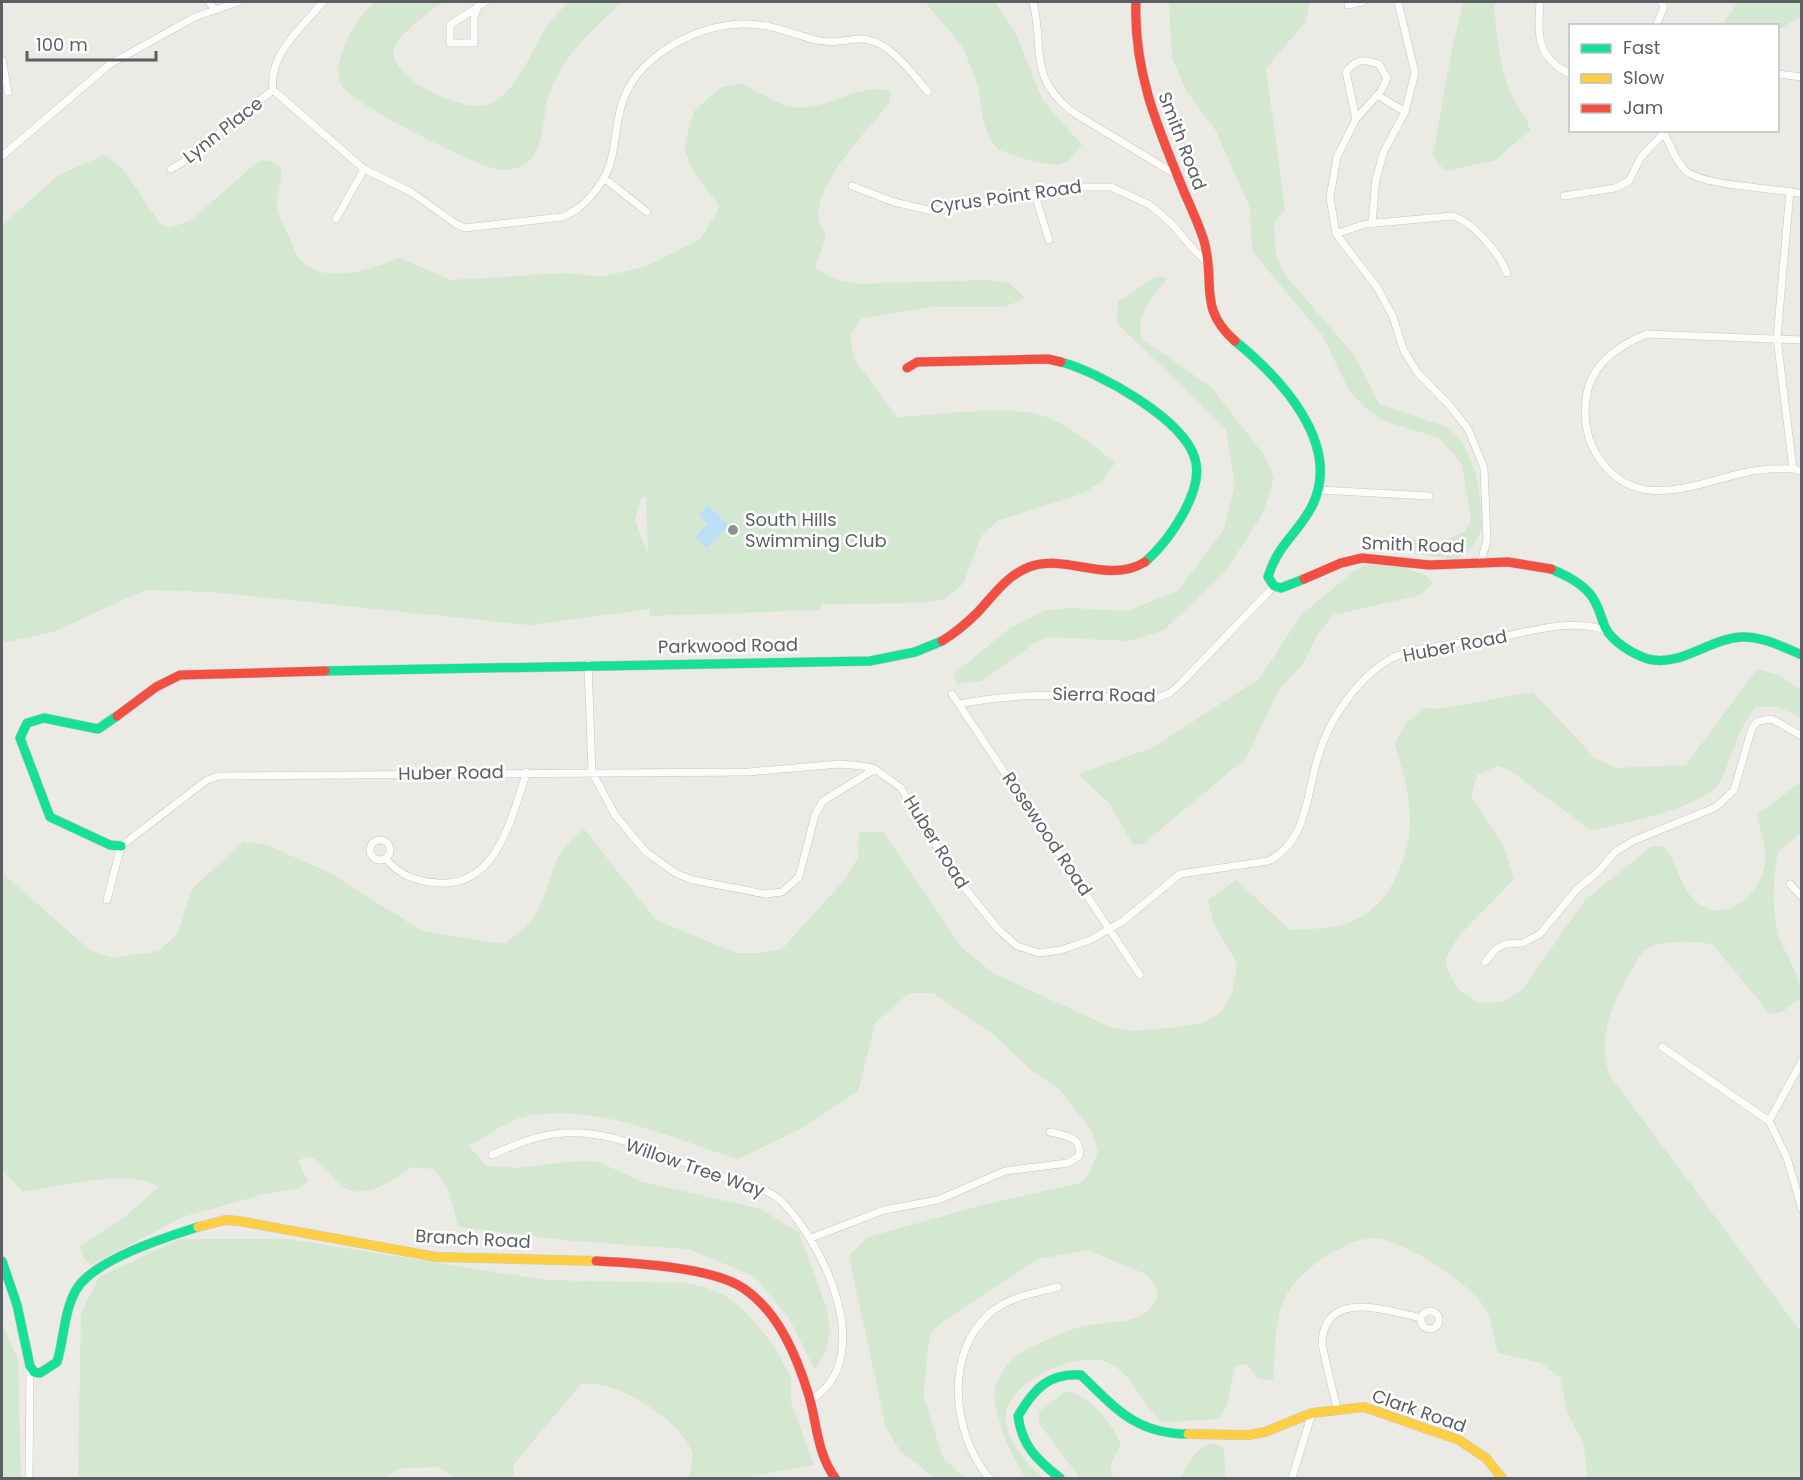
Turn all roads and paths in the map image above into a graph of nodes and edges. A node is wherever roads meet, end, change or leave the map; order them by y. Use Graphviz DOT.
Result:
graph roads {
  1 [pos="209,2"];
  2 [pos="238,2"];
  3 [pos="323,2"];
  4 [pos="486,2"];
  5 [pos="1033,2"];
  6 [pos="1136,2"];
  7 [pos="1362,2"];
  8 [pos="1398,2"];
  9 [pos="1540,2"];
  10 [pos="1661,2"];
  11 [pos="1348,5"];
  12 [pos="478,6"];
  13 [pos="215,10"];
  14 [pos="1657,24"];
  15 [pos="2,60"];
  16 [pos="1569,74"];
  17 [pos="1779,74"];
  18 [pos="1802,77"];
  19 [pos="273,90"];
  20 [pos="8,92"];
  21 [pos="928,92"];
  22 [pos="1377,95"];
  23 [pos="1405,112"];
  24 [pos="1356,120"];
  25 [pos="1663,132"];
  26 [pos="2,156"];
  27 [pos="171,169"];
  28 [pos="364,169"];
  29 [pos="1178,177"];
  30 [pos="605,179"];
  31 [pos="852,186"];
  32 [pos="1790,191"];
  33 [pos="1802,194"];
  34 [pos="1035,195"];
  35 [pos="1564,196"];
  36 [pos="647,212"];
  37 [pos="336,219"];
  38 [pos="1372,224"];
  39 [pos="1336,234"];
  40 [pos="1049,240"];
  41 [pos="1207,262"];
  42 [pos="1507,273"];
  43 [pos="1777,338"];
  44 [pos="1802,340"];
  45 [pos="907,368"];
  46 [pos="1793,469"];
  47 [pos="1802,472"];
  48 [pos="1320,490"];
  49 [pos="1429,496"];
  50 [pos="1481,562"];
  51 [pos="1274,586"];
  52 [pos="1607,631"];
  53 [pos="1802,655"];
  54 [pos="588,664"];
  55 [pos="952,694"];
  56 [pos="960,704"];
  57 [pos="1802,736"];
  58 [pos="875,769"];
  59 [pos="527,772"];
  60 [pos="592,772"];
  61 [pos="121,846"];
  62 [pos="386,859"];
  63 [pos="1790,884"];
  64 [pos="1802,897"];
  65 [pos="106,900"];
  66 [pos="1110,928"];
  67 [pos="1485,962"];
  68 [pos="1140,975"];
  69 [pos="1662,1047"];
  70 [pos="1802,1061"];
  71 [pos="1769,1121"];
  72 [pos="1050,1132"];
  73 [pos="492,1155"];
  74 [pos="1802,1209"];
  75 [pos="811,1238"];
  76 [pos="2,1261"];
  77 [pos="1059,1287"];
  78 [pos="1421,1318"];
  79 [pos="30,1366"];
  80 [pos="810,1400"];
  81 [pos="1337,1409"];
  82 [pos="1312,1413"];
  83 [pos="29,1479"];
  84 [pos="835,1479"];
  85 [pos="989,1479"];
  86 [pos="1060,1479"];
  87 [pos="1292,1479"];
  88 [pos="1502,1479"];
  1 -- 13 [label="street"];
  2 -- 13 [label="street"];
  3 -- 19 [label="street"];
  4 -- 12 [label="street"];
  5 -- 29 [label="street"];
  6 -- 29 [label="street, Smith Road"];
  7 -- 11 [label="street"];
  8 -- 23 [label="street"];
  9 -- 16 [label="street"];
  10 -- 14 [label="street"];
  12 -- 12 [label="street"];
  13 -- 26 [label="street"];
  15 -- 20 [label="street"];
  17 -- 18 [label="street"];
  19 -- 27 [label="street, Lynn Place"];
  19 -- 28 [label="street"];
  21 -- 30 [label="street"];
  22 -- 23 [label="street"];
  22 -- 24 [label="street"];
  22 -- 24 [label="street"];
  23 -- 38 [label="street"];
  24 -- 39 [label="street"];
  25 -- 32 [label="street"];
  25 -- 35 [label="street"];
  28 -- 30 [label="street"];
  28 -- 37 [label="street"];
  29 -- 41 [label="street, Smith Road"];
  30 -- 36 [label="street"];
  31 -- 34 [label="street, Cyrus Point Road"];
  32 -- 33 [label="street"];
  32 -- 43 [label="street"];
  34 -- 40 [label="street"];
  34 -- 41 [label="street, Cyrus Point Road"];
  38 -- 39 [label="street"];
  38 -- 42 [label="street"];
  39 -- 50 [label="street"];
  41 -- 48 [label="street, Smith Road"];
  43 -- 44 [label="street"];
  43 -- 46 [label="street"];
  43 -- 46 [label="street"];
  45 -- 54 [label="street, Parkwood Road"];
  46 -- 47 [label="street"];
  48 -- 49 [label="street"];
  48 -- 51 [label="street"];
  50 -- 51 [label="street, Smith Road"];
  50 -- 52 [label="street, Smith Road"];
  51 -- 56 [label="street, Sierra Road"];
  52 -- 53 [label="street"];
  52 -- 66 [label="street, Huber Road"];
  54 -- 60 [label="street"];
  54 -- 61 [label="street, Parkwood Road"];
  55 -- 56 [label="street, Rosewood Road"];
  56 -- 66 [label="street, Rosewood Road"];
  57 -- 67 [label="street"];
  58 -- 60 [label="street, Huber Road"];
  58 -- 60 [label="street"];
  58 -- 66 [label="street, Huber Road"];
  59 -- 60 [label="street, Huber Road"];
  59 -- 61 [label="street, Huber Road"];
  59 -- 62 [label="street"];
  61 -- 65 [label="street"];
  63 -- 64 [label="street"];
  66 -- 68 [label="street, Rosewood Road"];
  69 -- 71 [label="street"];
  70 -- 71 [label="street"];
  71 -- 74 [label="street"];
  72 -- 75 [label="street"];
  73 -- 75 [label="street, Willow Tree Way"];
  75 -- 80 [label="street, Willow Tree Way"];
  76 -- 79 [label="street"];
  77 -- 85 [label="street"];
  78 -- 81 [label="street"];
  79 -- 80 [label="street, Branch Road"];
  79 -- 83 [label="street"];
  80 -- 84 [label="street, Branch Road"];
  81 -- 82 [label="street, Clark Road"];
  81 -- 88 [label="street, Clark Road"];
  82 -- 86 [label="street, Clark Road"];
  82 -- 87 [label="street"];
}
